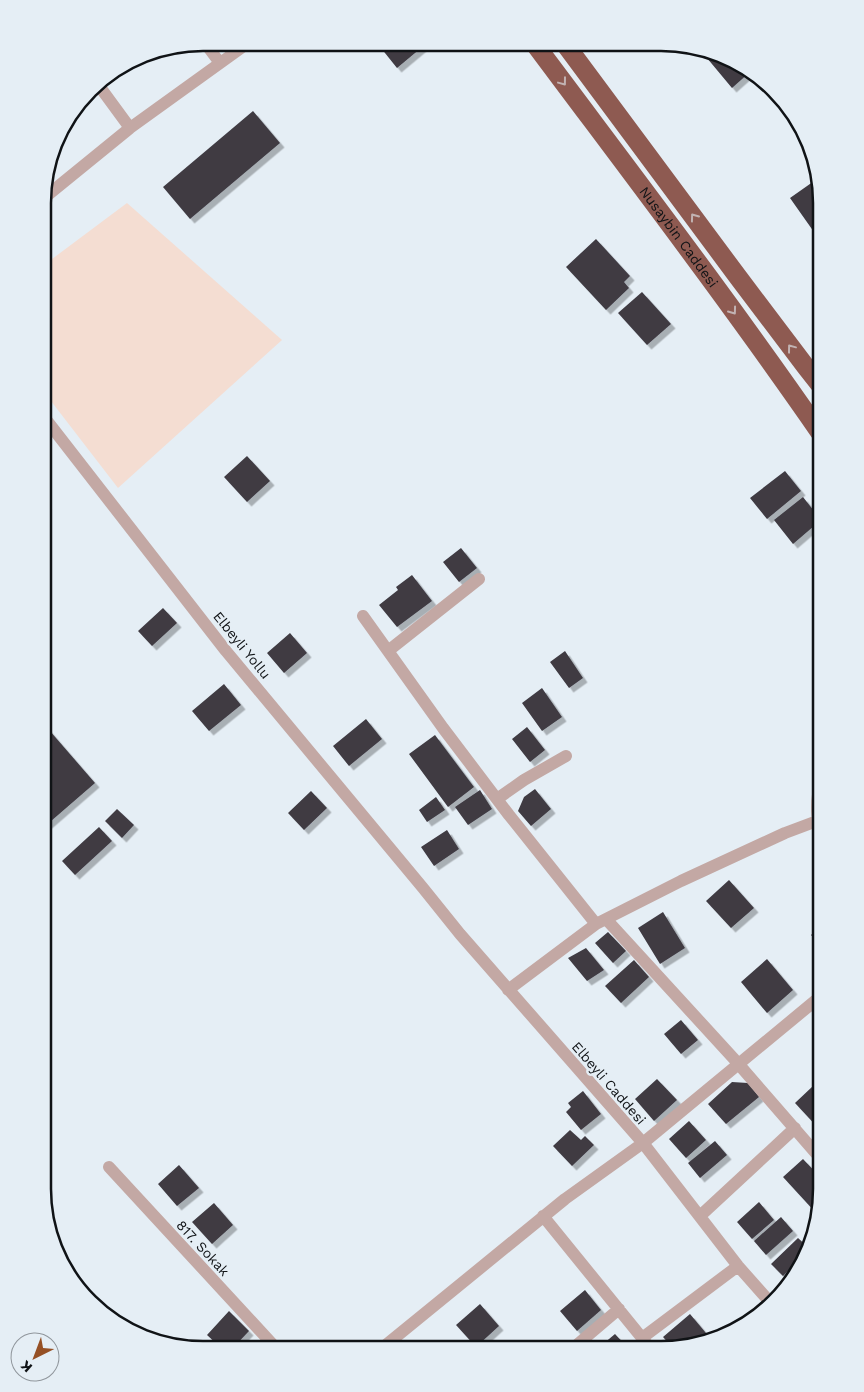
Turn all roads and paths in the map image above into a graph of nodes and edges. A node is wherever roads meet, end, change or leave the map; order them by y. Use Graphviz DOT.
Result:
graph roads {
  1 [pos="539,51"];
  2 [pos="569,51"];
  3 [pos="212,52"];
  4 [pos="236,52"];
  5 [pos="220,63"];
  6 [pos="101,91"];
  7 [pos="130,128"];
  8 [pos="52,191"];
  9 [pos="813,375"];
  10 [pos="813,422"];
  11 [pos="51,426"];
  12 [pos="479,579"];
  13 [pos="363,616"];
  14 [pos="388,651"];
  15 [pos="566,756"];
  16 [pos="497,799"];
  17 [pos="812,823"];
  18 [pos="423,888"];
  19 [pos="601,922"];
  20 [pos="508,990"];
  21 [pos="812,1003"];
  22 [pos="738,1064"];
  23 [pos="795,1128"];
  24 [pos="643,1143"];
  25 [pos="812,1146"];
  26 [pos="109,1167"];
  27 [pos="543,1216"];
  28 [pos="700,1216"];
  29 [pos="738,1266"];
  30 [pos="766,1298"];
  31 [pos="619,1310"];
  32 [pos="642,1338"];
  33 [pos="270,1341"];
  34 [pos="391,1341"];
  35 [pos="582,1341"];
  36 [pos="644,1341"];
  1 -- 10 [label="highway, Nusaybin Caddesi, one-way"];
  9 -- 2 [label="highway, Nusaybin Caddesi, one-way"];
  3 -- 5 [label="street"];
  4 -- 5 [label="street"];
  5 -- 7 [label="street"];
  6 -- 7 [label="street"];
  7 -- 8 [label="street"];
  11 -- 18 [label="street, Elbeyli Yollu"];
  12 -- 14 [label="street"];
  13 -- 14 [label="street"];
  14 -- 16 [label="street"];
  15 -- 16 [label="street"];
  16 -- 19 [label="street"];
  17 -- 19 [label="street"];
  18 -- 20 [label="street, Elbeyli Caddesi"];
  19 -- 20 [label="street"];
  19 -- 22 [label="street"];
  20 -- 24 [label="street, Elbeyli Caddesi"];
  21 -- 22 [label="street"];
  22 -- 23 [label="street"];
  22 -- 24 [label="street"];
  23 -- 25 [label="street"];
  23 -- 28 [label="street"];
  24 -- 27 [label="street"];
  24 -- 28 [label="street, Elbeyli Caddesi"];
  26 -- 33 [label="street, 817. Sokak"];
  27 -- 31 [label="street"];
  27 -- 34 [label="street"];
  28 -- 29 [label="street, Elbeyli Caddesi"];
  29 -- 30 [label="street, Elbeyli Caddesi"];
  29 -- 32 [label="street"];
  31 -- 32 [label="street"];
  31 -- 35 [label="street"];
  32 -- 36 [label="street"];
}
